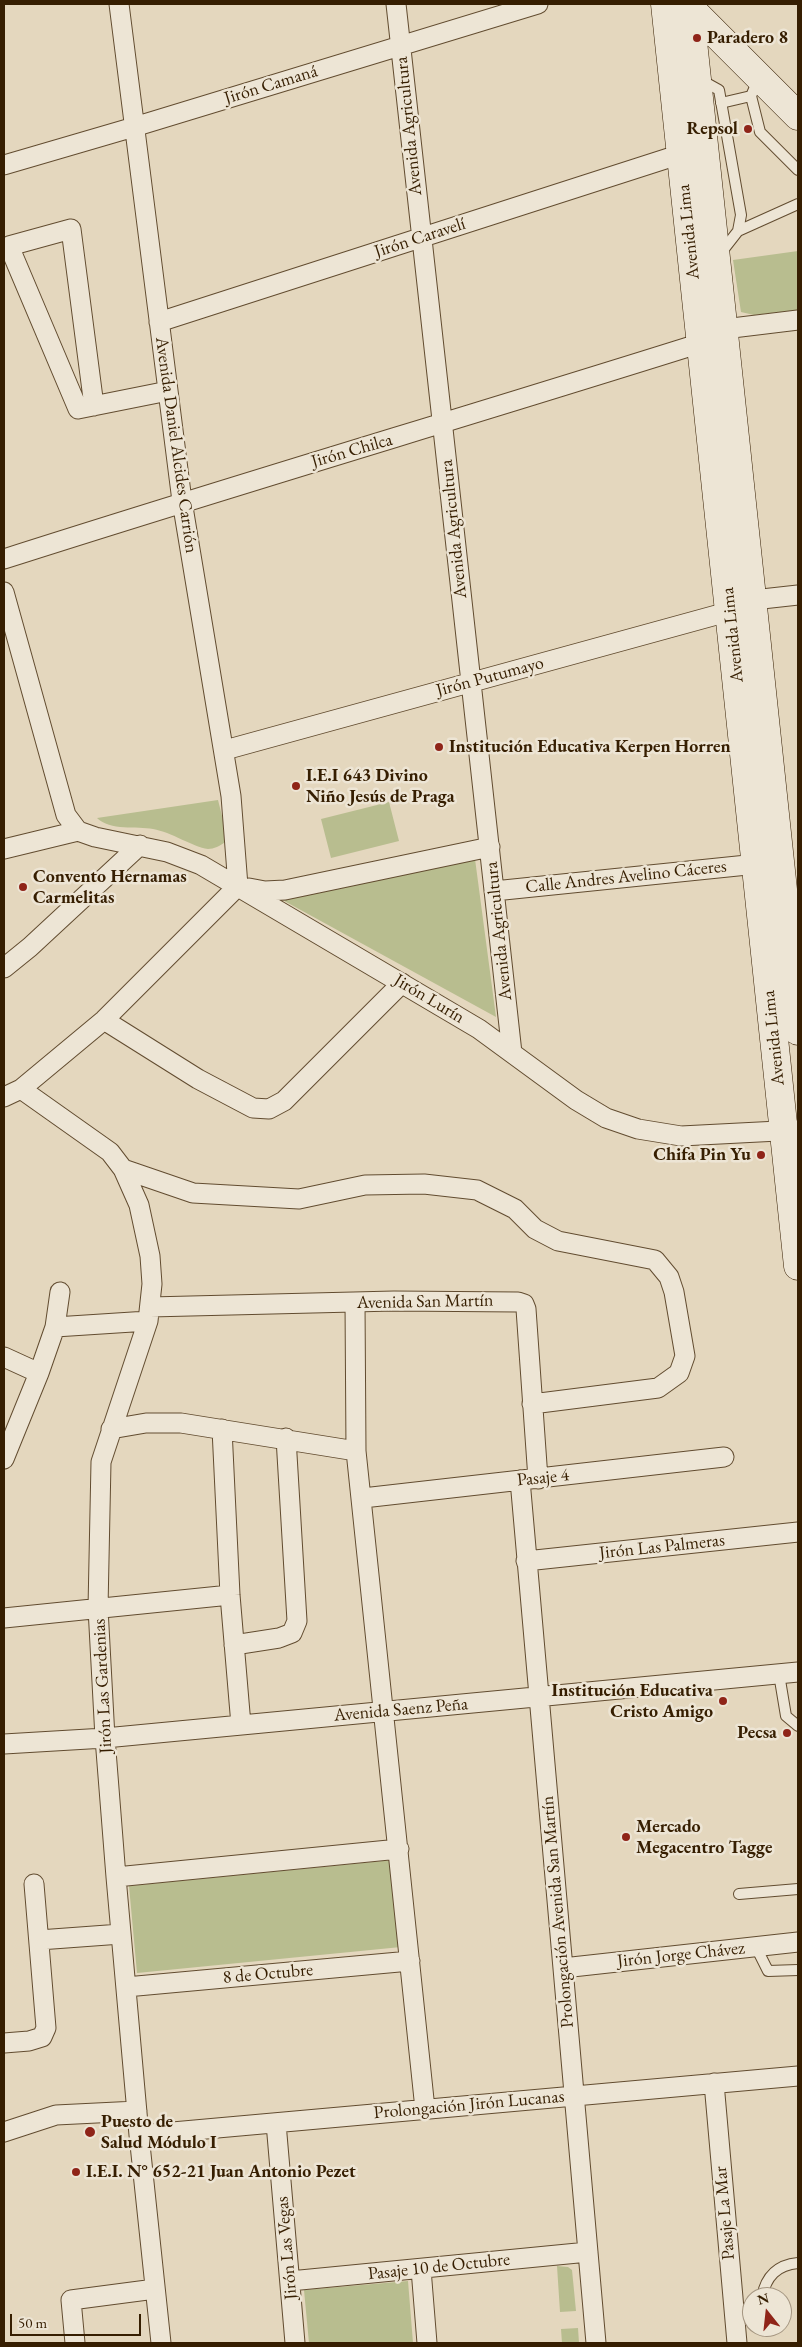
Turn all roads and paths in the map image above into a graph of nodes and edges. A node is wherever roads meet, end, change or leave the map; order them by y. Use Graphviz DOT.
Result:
graph roads {
  1 [pos="119,4"];
  2 [pos="396,4"];
  3 [pos="538,4"];
  4 [pos="677,6"];
  5 [pos="400,45"];
  6 [pos="697,78"];
  7 [pos="755,87"];
  8 [pos="721,103"];
  9 [pos="798,116"];
  10 [pos="134,127"];
  11 [pos="681,154"];
  12 [pos="4,165"];
  13 [pos="798,170"];
  14 [pos="798,204"];
  15 [pos="738,230"];
  16 [pos="422,238"];
  17 [pos="716,259"];
  18 [pos="798,320"];
  19 [pos="159,322"];
  20 [pos="724,329"];
  21 [pos="701,343"];
  22 [pos="168,391"];
  23 [pos="94,406"];
  24 [pos="443,424"];
  25 [pos="182,501"];
  26 [pos="4,559"];
  27 [pos="4,592"];
  28 [pos="798,594"];
  29 [pos="742,605"];
  30 [pos="471,682"];
  31 [pos="225,750"];
  32 [pos="78,831"];
  33 [pos="140,845"];
  34 [pos="490,847"];
  35 [pos="4,849"];
  36 [pos="779,864"];
  37 [pos="238,886"];
  38 [pos="494,891"];
  39 [pos="4,966"];
  40 [pos="402,983"];
  41 [pos="104,1020"];
  42 [pos="798,1031"];
  43 [pos="512,1053"];
  44 [pos="12,1093"];
  45 [pos="791,1131"];
  46 [pos="123,1169"];
  47 [pos="798,1266"];
  48 [pos="60,1292"];
  49 [pos="355,1302"];
  50 [pos="149,1314"];
  51 [pos="54,1327"];
  52 [pos="4,1357"];
  53 [pos="38,1373"];
  54 [pos="532,1404"];
  55 [pos="111,1429"];
  56 [pos="222,1429"];
  57 [pos="286,1438"];
  58 [pos="356,1451"];
  59 [pos="724,1457"];
  60 [pos="4,1459"];
  61 [pos="529,1480"];
  62 [pos="363,1498"];
  63 [pos="798,1532"];
  64 [pos="526,1561"];
  65 [pos="230,1595"];
  66 [pos="98,1608"];
  67 [pos="4,1618"];
  68 [pos="234,1645"];
  69 [pos="798,1672"];
  70 [pos="779,1674"];
  71 [pos="539,1697"];
  72 [pos="384,1712"];
  73 [pos="241,1725"];
  74 [pos="798,1726"];
  75 [pos="105,1738"];
  76 [pos="4,1744"];
  77 [pos="398,1850"];
  78 [pos="116,1877"];
  79 [pos="34,1884"];
  80 [pos="798,1889"];
  81 [pos="739,1894"];
  82 [pos="121,1934"];
  83 [pos="39,1940"];
  84 [pos="798,1942"];
  85 [pos="756,1947"];
  86 [pos="410,1961"];
  87 [pos="563,1968"];
  88 [pos="798,1970"];
  89 [pos="126,1987"];
  90 [pos="4,2043"];
  91 [pos="798,2076"];
  92 [pos="714,2083"];
  93 [pos="574,2096"];
  94 [pos="425,2109"];
  95 [pos="137,2111"];
  96 [pos="276,2123"];
  97 [pos="4,2132"];
  98 [pos="139,2135"];
  99 [pos="588,2252"];
  100 [pos="798,2263"];
  101 [pos="422,2268"];
  102 [pos="290,2281"];
  103 [pos="764,2287"];
  104 [pos="155,2289"];
  105 [pos="75,2343"];
  106 [pos="161,2343"];
  107 [pos="295,2343"];
  108 [pos="427,2343"];
  109 [pos="596,2343"];
  110 [pos="737,2343"];
  1 -- 10 [label="street, Avenida Daniel Alcides Carrión"];
  2 -- 5 [label="street, Avenida Agricultura"];
  3 -- 5 [label="street, Jirón Camaná"];
  4 -- 6 [label="main road, Avenida Lima"];
  4 -- 7 [label="main road"];
  4 -- 11 [label="main road, Avenida Lima"];
  5 -- 10 [label="street, Jirón Camaná"];
  5 -- 16 [label="street, Avenida Agricultura"];
  6 -- 8 [label="lane"];
  6 -- 17 [label="main road, Avenida Lima"];
  7 -- 8 [label="lane"];
  7 -- 9 [label="main road"];
  7 -- 13 [label="lane"];
  8 -- 15 [label="lane"];
  10 -- 12 [label="street, Jirón Camaná"];
  10 -- 19 [label="street, Avenida Daniel Alcides Carrión"];
  11 -- 16 [label="street, Jirón Caravelí"];
  11 -- 21 [label="main road, Avenida Lima"];
  14 -- 15 [label="lane"];
  15 -- 17 [label="lane"];
  16 -- 19 [label="street, Jirón Caravelí"];
  16 -- 24 [label="street, Avenida Agricultura"];
  17 -- 20 [label="main road, Avenida Lima"];
  18 -- 20 [label="street"];
  19 -- 22 [label="street, Avenida Daniel Alcides Carrión"];
  20 -- 29 [label="main road, Avenida Lima"];
  21 -- 24 [label="street, Jirón Chilca"];
  21 -- 29 [label="main road, Avenida Lima"];
  22 -- 23 [label="street"];
  22 -- 25 [label="street, Avenida Daniel Alcides Carrión"];
  23 -- 23 [label="street"];
  24 -- 25 [label="street, Jirón Chilca"];
  24 -- 30 [label="street, Avenida Agricultura"];
  25 -- 26 [label="street, Jirón Chilca"];
  25 -- 31 [label="street, Avenida Daniel Alcides Carrión"];
  27 -- 32 [label="street"];
  28 -- 29 [label="street, Jirón Putumayo"];
  29 -- 30 [label="street, Jirón Putumayo"];
  29 -- 36 [label="main road, Avenida Lima"];
  30 -- 31 [label="street, Jirón Putumayo"];
  30 -- 34 [label="street, Avenida Agricultura"];
  31 -- 37 [label="street, Avenida Daniel Alcides Carrión"];
  32 -- 33 [label="street, Jirón Lurín"];
  32 -- 35 [label="street"];
  33 -- 37 [label="street, Jirón Lurín"];
  33 -- 39 [label="street"];
  34 -- 37 [label="street"];
  34 -- 38 [label="street, Avenida Agricultura"];
  36 -- 38 [label="street, Calle Andres Avelino Cáceres"];
  36 -- 42 [label="main road, Avenida Lima"];
  36 -- 45 [label="main road, Avenida Lima"];
  37 -- 40 [label="street, Jirón Lurín"];
  37 -- 41 [label="street"];
  38 -- 43 [label="street, Avenida Agricultura"];
  40 -- 41 [label="street"];
  40 -- 43 [label="street, Jirón Lurín"];
  41 -- 44 [label="street"];
  43 -- 45 [label="street, Jirón Lurín"];
  44 -- 46 [label="street, Jirón Las Gardenias"];
  45 -- 47 [label="main road, Avenida Lima"];
  46 -- 50 [label="street, Jirón Las Gardenias"];
  46 -- 54 [label="street"];
  48 -- 51 [label="street"];
  49 -- 50 [label="street, Avenida San Martín"];
  49 -- 54 [label="street, Avenida San Martín"];
  49 -- 58 [label="street"];
  50 -- 51 [label="street, Avenida San Martín"];
  50 -- 55 [label="street, Jirón Las Gardenias"];
  51 -- 53 [label="street"];
  52 -- 53 [label="street"];
  53 -- 60 [label="street"];
  54 -- 61 [label="street, Avenida San Martín"];
  55 -- 56 [label="street"];
  55 -- 66 [label="street, Jirón Las Gardenias"];
  56 -- 57 [label="street"];
  56 -- 65 [label="street"];
  57 -- 58 [label="street"];
  57 -- 68 [label="street"];
  58 -- 62 [label="street"];
  59 -- 61 [label="street, Pasaje 4"];
  61 -- 62 [label="street, Pasaje 4"];
  61 -- 64 [label="street, Prolongación Avenida San Martín"];
  62 -- 72 [label="street"];
  63 -- 64 [label="street, Jirón Las Palmeras"];
  64 -- 71 [label="street, Prolongación Avenida San Martín"];
  65 -- 66 [label="street"];
  65 -- 68 [label="street"];
  66 -- 67 [label="street"];
  66 -- 75 [label="street, Jirón Las Gardenias"];
  68 -- 73 [label="street"];
  69 -- 70 [label="street, Avenida Saenz Peña"];
  70 -- 71 [label="street, Avenida Saenz Peña"];
  70 -- 74 [label="lane"];
  71 -- 72 [label="street, Avenida Saenz Peña"];
  71 -- 87 [label="street, Prolongación Avenida San Martín"];
  72 -- 73 [label="street, Avenida Saenz Peña"];
  72 -- 77 [label="street"];
  73 -- 75 [label="street, Avenida Saenz Peña"];
  75 -- 76 [label="street, Avenida Saenz Peña"];
  75 -- 78 [label="street, Jirón Las Gardenias"];
  77 -- 78 [label="street"];
  77 -- 86 [label="street"];
  78 -- 82 [label="street, Jirón Las Gardenias"];
  79 -- 83 [label="street"];
  80 -- 81 [label="lane"];
  82 -- 83 [label="street"];
  82 -- 89 [label="street, Jirón Las Gardenias"];
  83 -- 90 [label="street"];
  84 -- 85 [label="street, Jirón Jorge Chávez"];
  85 -- 87 [label="street, Jirón Jorge Chávez"];
  85 -- 88 [label="lane"];
  86 -- 89 [label="street, 8 de Octubre"];
  86 -- 94 [label="street"];
  87 -- 93 [label="street, Prolongación Avenida San Martín"];
  89 -- 95 [label="street, Jirón Las Gardenias"];
  91 -- 92 [label="street, Prolongación Jirón Lucanas"];
  92 -- 93 [label="street, Prolongación Jirón Lucanas"];
  92 -- 110 [label="street, Pasaje La Mar"];
  93 -- 94 [label="street, Prolongación Jirón Lucanas"];
  93 -- 99 [label="street, Prolongación Avenida San Martín"];
  94 -- 96 [label="street, Prolongación Jirón Lucanas"];
  95 -- 97 [label="street"];
  95 -- 98 [label="street, Jirón Las Gardenias"];
  96 -- 98 [label="street, Prolongación Jirón Lucanas"];
  96 -- 102 [label="street, Jirón Las Vegas"];
  98 -- 104 [label="street, Jirón Las Gardenias"];
  99 -- 101 [label="street, Pasaje 10 de Octubre"];
  99 -- 109 [label="street, Prolongación Avenida San Martín"];
  100 -- 103 [label="lane"];
  101 -- 102 [label="street, Pasaje 10 de Octubre"];
  101 -- 108 [label="street"];
  102 -- 107 [label="street, Jirón Las Vegas"];
  104 -- 105 [label="street"];
  104 -- 106 [label="street, Jirón Las Gardenias"];
}
